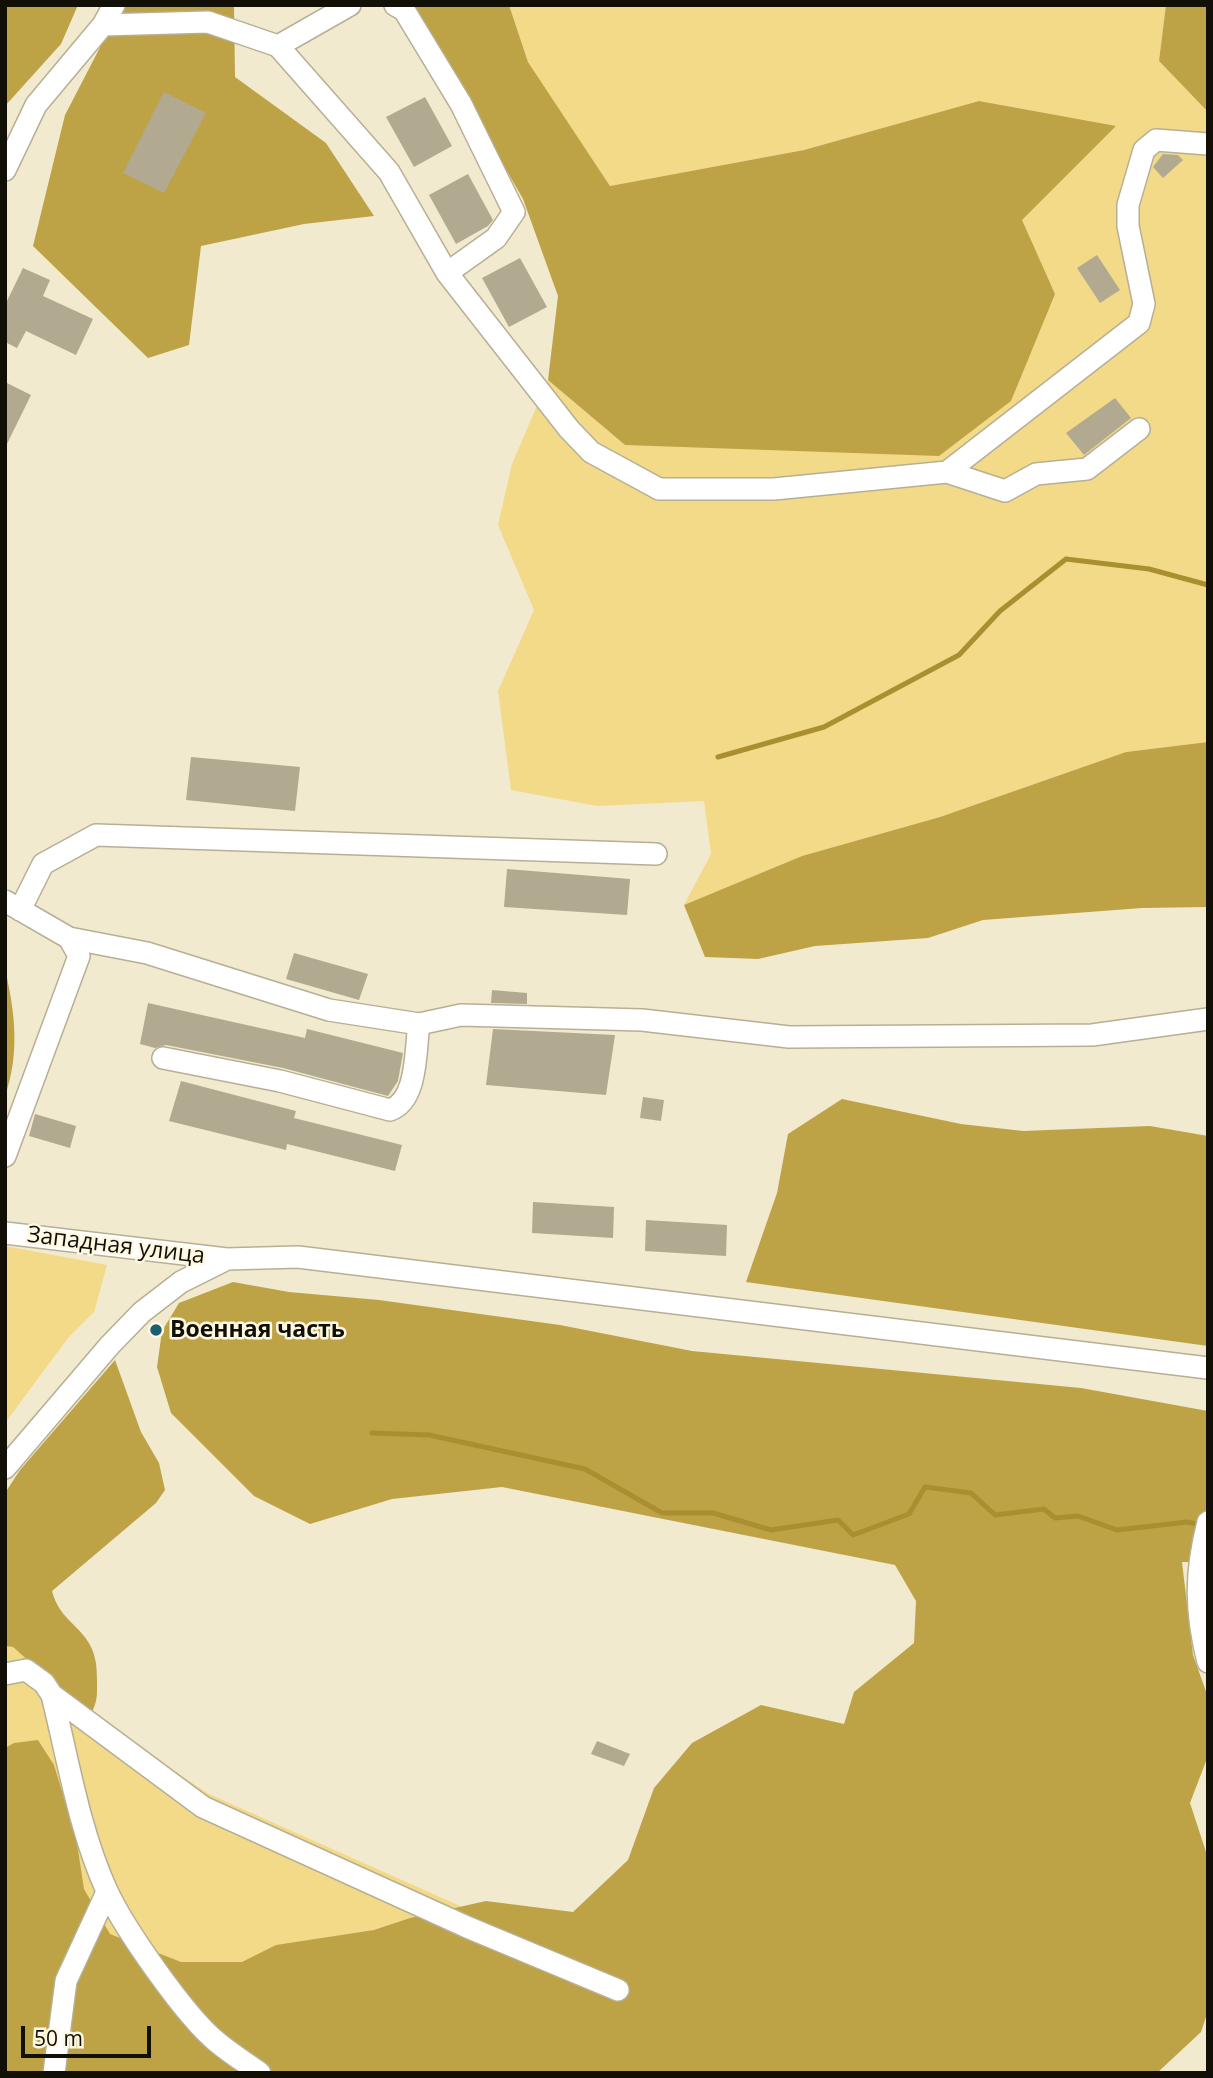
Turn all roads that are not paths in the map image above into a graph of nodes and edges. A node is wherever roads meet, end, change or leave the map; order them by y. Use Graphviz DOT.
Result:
graph roads {
  1 [pos="114,5"];
  2 [pos="349,5"];
  3 [pos="395,5"];
  4 [pos="103,25"];
  5 [pos="278,46"];
  6 [pos="36,105"];
  7 [pos="5,136"];
  8 [pos="1208,144"];
  9 [pos="5,170"];
  10 [pos="447,273"];
  11 [pos="1139,429"];
  12 [pos="947,472"];
  13 [pos="656,854"];
  14 [pos="12,905"];
  15 [pos="69,938"];
  16 [pos="1208,1019"];
  17 [pos="419,1024"];
  18 [pos="163,1058"];
  19 [pos="5,1156"];
  20 [pos="5,1233"];
  21 [pos="227,1259"];
  22 [pos="1208,1368"];
  23 [pos="5,1468"];
  24 [pos="1206,1529"];
  25 [pos="1203,1630"];
  26 [pos="1208,1662"];
  27 [pos="5,1674"];
  28 [pos="52,1695"];
  29 [pos="107,1892"];
  30 [pos="618,1990"];
  31 [pos="54,2073"];
  32 [pos="260,2073"];
  1 -- 4 [label="street"];
  2 -- 5 [label="street"];
  3 -- 10 [label="street"];
  4 -- 5 [label="street"];
  4 -- 6 [label="street"];
  5 -- 10 [label="street"];
  6 -- 7 [label="street"];
  6 -- 9 [label="street"];
  8 -- 12 [label="street"];
  10 -- 12 [label="street"];
  11 -- 12 [label="street"];
  13 -- 14 [label="street"];
  14 -- 15 [label="street"];
  15 -- 17 [label="street"];
  15 -- 19 [label="street"];
  16 -- 17 [label="street"];
  17 -- 18 [label="street"];
  20 -- 21 [label="street, Западная улица"];
  21 -- 22 [label="street, Западная улица"];
  21 -- 23 [label="street"];
  24 -- 25 [label="street"];
  25 -- 26 [label="street"];
  27 -- 28 [label="street"];
  28 -- 29 [label="street"];
  28 -- 30 [label="street"];
  29 -- 31 [label="street"];
  29 -- 32 [label="street"];
}
